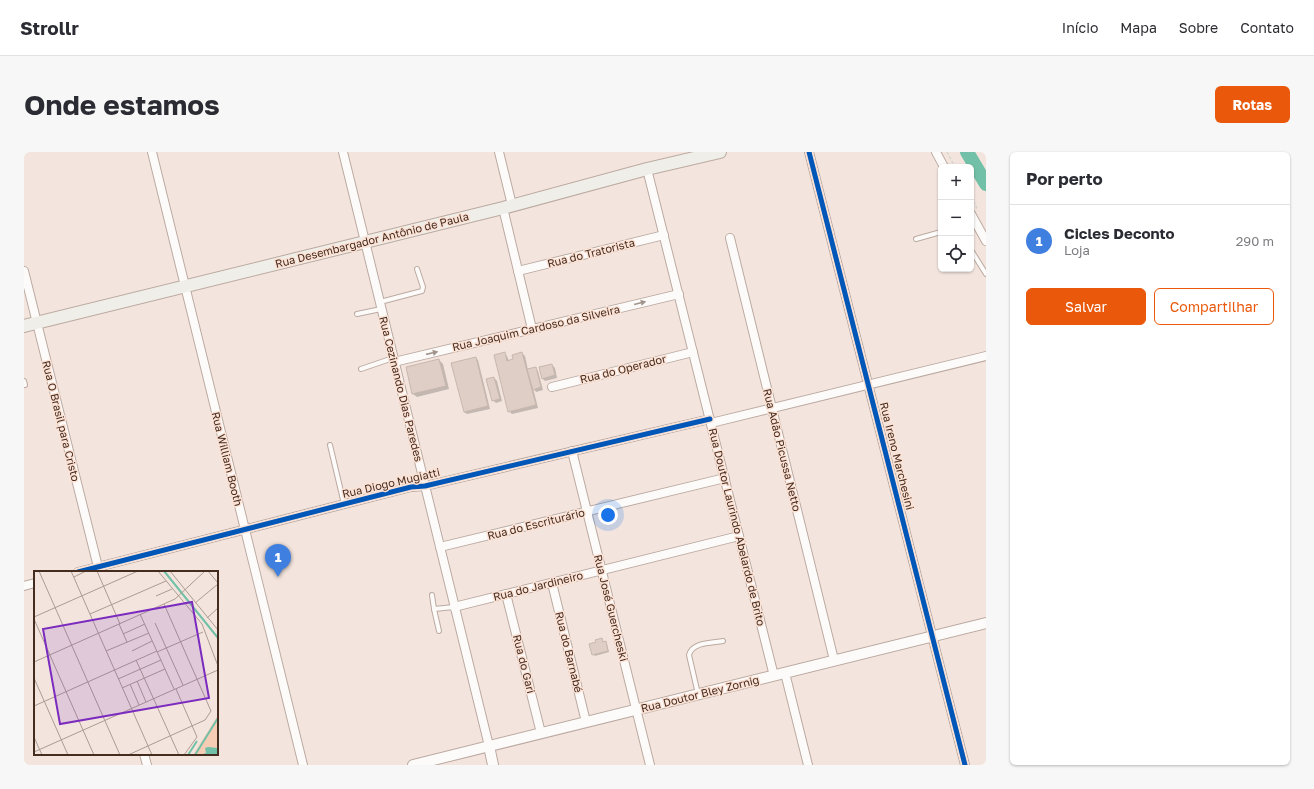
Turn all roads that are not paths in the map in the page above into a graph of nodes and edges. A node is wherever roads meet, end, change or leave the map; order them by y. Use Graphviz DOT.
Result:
graph roads {
  1 [pos="152,152"];
  2 [pos="343,152"];
  3 [pos="499,152"];
  4 [pos="720,152"];
  5 [pos="809,152"];
  6 [pos="936,152"];
  7 [pos="701,154"];
  8 [pos="942,164"];
  9 [pos="647,169"];
  10 [pos="507,206"];
  11 [pos="974,219"];
  12 [pos="938,233"];
  13 [pos="664,235"];
  14 [pos="730,238"];
  15 [pos="916,239"];
  16 [pos="986,241"];
  17 [pos="365,242"];
  18 [pos="974,255"];
  19 [pos="417,269"];
  20 [pos="24,270"];
  21 [pos="518,272"];
  22 [pos="986,274"];
  23 [pos="185,286"];
  24 [pos="678,294"];
  25 [pos="380,306"];
  26 [pos="357,314"];
  27 [pos="37,323"];
  28 [pos="24,326"];
  29 [pos="532,329"];
  30 [pos="693,352"];
  31 [pos="986,356"];
  32 [pos="394,360"];
  33 [pos="361,369"];
  34 [pos="869,385"];
  35 [pos="552,387"];
  36 [pos="772,409"];
  37 [pos="711,421"];
  38 [pos="330,444"];
  39 [pos="572,451"];
  40 [pos="725,478"];
  41 [pos="425,486"];
  42 [pos="344,504"];
  43 [pos="587,512"];
  44 [pos="245,530"];
  45 [pos="739,536"];
  46 [pos="440,547"];
  47 [pos="98,570"];
  48 [pos="602,570"];
  49 [pos="88,571"];
  50 [pos="34,583"];
  51 [pos="552,583"];
  52 [pos="24,586"];
  53 [pos="506,594"];
  54 [pos="432,595"];
  55 [pos="454,607"];
  56 [pos="434,609"];
  57 [pos="986,623"];
  58 [pos="439,631"];
  59 [pos="932,636"];
  60 [pos="723,641"];
  61 [pos="834,660"];
  62 [pos="785,673"];
  63 [pos="774,676"];
  64 [pos="698,694"];
  65 [pos="637,710"];
  66 [pos="586,722"];
  67 [pos="541,733"];
  68 [pos="489,746"];
  69 [pos="144,755"];
  70 [pos="147,765"];
  71 [pos="303,765"];
  72 [pos="413,765"];
  73 [pos="493,765"];
  74 [pos="650,765"];
  75 [pos="808,765"];
  76 [pos="965,765"];
  1 -- 23 [label="street, Rua William Booth"];
  2 -- 17 [label="street, Rua Cezinando Dias Paredes"];
  3 -- 10 [label="street"];
  4 -- 7 [label="main road, Rua Desembargador Antônio de Paula"];
  5 -- 34 [label="street, Rua Ireno Marchesini"];
  6 -- 8 [label="street"];
  7 -- 9 [label="main road, Rua Desembargador Antônio de Paula"];
  9 -- 10 [label="main road, Rua Desembargador Antônio de Paula"];
  9 -- 13 [label="street, Rua Doutor Laurindo Abelardo de Brito"];
  10 -- 17 [label="main road, Rua Desembargador Antônio de Paula"];
  10 -- 21 [label="street"];
  11 -- 16 [label="street"];
  12 -- 15 [label="lane"];
  13 -- 21 [label="street, Rua do Tratorista"];
  13 -- 24 [label="street, Rua Doutor Laurindo Abelardo de Brito"];
  14 -- 36 [label="street, Rua Adão Picussa Netto"];
  17 -- 23 [label="main road, Rua Desembargador Antônio de Paula"];
  17 -- 25 [label="street, Rua Cezinando Dias Paredes"];
  18 -- 22 [label="lane"];
  19 -- 25 [label="lane"];
  20 -- 27 [label="street, Rua O Brasil para Cristo"];
  21 -- 29 [label="street"];
  23 -- 27 [label="main road, Rua Desembargador Antônio de Paula"];
  23 -- 44 [label="street, Rua William Booth"];
  29 -- 24 [label="street, Rua Joaquim Cardoso da Silveira, one-way"];
  24 -- 30 [label="street, Rua Doutor Laurindo Abelardo de Brito"];
  25 -- 26 [label="lane"];
  25 -- 32 [label="street, Rua Cezinando Dias Paredes"];
  27 -- 28 [label="main road, Rua Desembargador Antônio de Paula"];
  27 -- 47 [label="street, Rua O Brasil para Cristo"];
  32 -- 29 [label="street, Rua Joaquim Cardoso da Silveira, one-way"];
  30 -- 35 [label="street, Rua do Operador"];
  30 -- 37 [label="street, Rua Doutor Laurindo Abelardo de Brito"];
  31 -- 34 [label="street, Rua Diogo Mugiatti"];
  32 -- 33 [label="lane"];
  32 -- 41 [label="street, Rua Cezinando Dias Paredes"];
  34 -- 36 [label="street, Rua Diogo Mugiatti"];
  34 -- 59 [label="street, Rua Ireno Marchesini"];
  36 -- 37 [label="street, Rua Diogo Mugiatti"];
  36 -- 61 [label="street, Rua Adão Picussa Netto"];
  37 -- 39 [label="street, Rua Diogo Mugiatti"];
  37 -- 40 [label="street, Rua Doutor Laurindo Abelardo de Brito"];
  38 -- 42 [label="lane"];
  39 -- 41 [label="street, Rua Diogo Mugiatti"];
  39 -- 43 [label="street, Rua José Guercheski"];
  40 -- 43 [label="street, Rua do Escriturário"];
  40 -- 45 [label="street, Rua Doutor Laurindo Abelardo de Brito"];
  41 -- 42 [label="street, Rua Diogo Mugiatti"];
  41 -- 46 [label="street, Rua Cezinando Dias Paredes"];
  42 -- 44 [label="street, Rua Diogo Mugiatti"];
  43 -- 46 [label="street, Rua do Escriturário"];
  43 -- 48 [label="street, Rua José Guercheski"];
  44 -- 47 [label="street, Rua Diogo Mugiatti"];
  44 -- 71 [label="street, Rua William Booth"];
  45 -- 48 [label="street, Rua do Jardineiro"];
  45 -- 63 [label="street, Rua Doutor Laurindo Abelardo de Brito"];
  46 -- 55 [label="street, Rua Cezinando Dias Paredes"];
  47 -- 49 [label="street, Rua Diogo Mugiatti"];
  48 -- 51 [label="street, Rua do Jardineiro"];
  48 -- 65 [label="street, Rua José Guercheski"];
  50 -- 52 [label="street"];
  51 -- 53 [label="street, Rua do Jardineiro"];
  51 -- 66 [label="street, Rua do Barnabé"];
  53 -- 55 [label="street, Rua do Jardineiro"];
  53 -- 67 [label="street, Rua do Gari"];
  54 -- 56 [label="lane"];
  55 -- 56 [label="lane"];
  55 -- 68 [label="street, Rua Cezinando Dias Paredes"];
  56 -- 58 [label="lane"];
  57 -- 59 [label="street, Rua Doutor Bley Zornig"];
  59 -- 61 [label="street, Rua Doutor Bley Zornig"];
  59 -- 76 [label="street, Rua Ireno Marchesini"];
  60 -- 64 [label="lane"];
  61 -- 62 [label="street, Rua Doutor Bley Zornig"];
  62 -- 63 [label="street, Rua Doutor Bley Zornig"];
  62 -- 75 [label="street"];
  63 -- 64 [label="street, Rua Doutor Bley Zornig"];
  64 -- 65 [label="street, Rua Doutor Bley Zornig"];
  65 -- 66 [label="street, Rua Doutor Bley Zornig"];
  65 -- 74 [label="street, Rua José Guercheski"];
  66 -- 67 [label="street, Rua Doutor Bley Zornig"];
  67 -- 68 [label="street, Rua Doutor Bley Zornig"];
  68 -- 72 [label="street, Rua Doutor Bley Zornig"];
  68 -- 73 [label="street, Rua Cezinando Dias Paredes"];
  69 -- 70 [label="street"];
}
